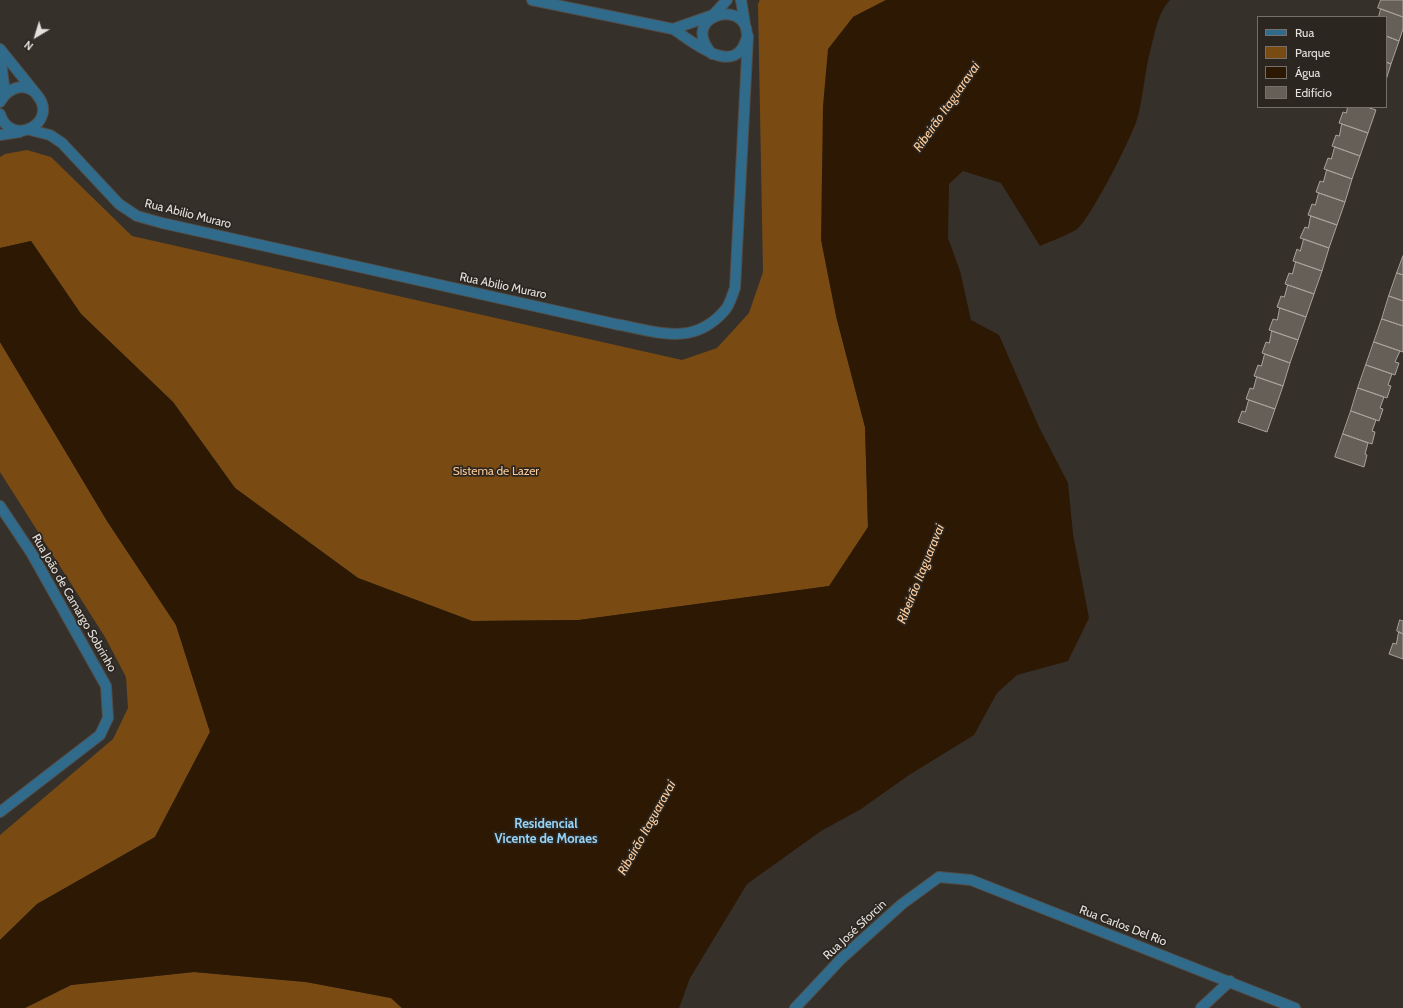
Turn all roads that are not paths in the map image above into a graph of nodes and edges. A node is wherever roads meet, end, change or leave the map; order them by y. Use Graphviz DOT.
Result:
graph roads {
  1 [pos="532,0"];
  2 [pos="727,0"];
  3 [pos="741,0"];
  4 [pos="713,15"];
  5 [pos="673,29"];
  6 [pos="746,31"];
  7 [pos="0,50"];
  8 [pos="0,53"];
  9 [pos="712,54"];
  10 [pos="35,91"];
  11 [pos="2,98"];
  12 [pos="0,114"];
  13 [pos="27,130"];
  14 [pos="0,135"];
  15 [pos="0,506"];
  16 [pos="0,812"];
  17 [pos="938,877"];
  18 [pos="1230,982"];
  19 [pos="795,1008"];
  20 [pos="1201,1008"];
  21 [pos="1295,1008"];
  1 -- 5 [label="street"];
  2 -- 4 [label="street"];
  3 -- 6 [label="street, Rua Abilio Muraro"];
  4 -- 5 [label="street"];
  4 -- 6 [label="street"];
  4 -- 9 [label="street"];
  5 -- 9 [label="street"];
  6 -- 9 [label="street"];
  6 -- 13 [label="street, Rua Abilio Muraro"];
  7 -- 10 [label="street"];
  8 -- 11 [label="street"];
  10 -- 11 [label="street"];
  10 -- 13 [label="street"];
  12 -- 13 [label="street"];
  13 -- 14 [label="street"];
  15 -- 16 [label="street, Rua João de Camargo Sobrinho"];
  17 -- 18 [label="street, Rua Carlos Del Rio"];
  17 -- 19 [label="street, Rua José Sforcin"];
  18 -- 20 [label="street"];
  18 -- 21 [label="street, Rua Carlos Del Rio"];
}
